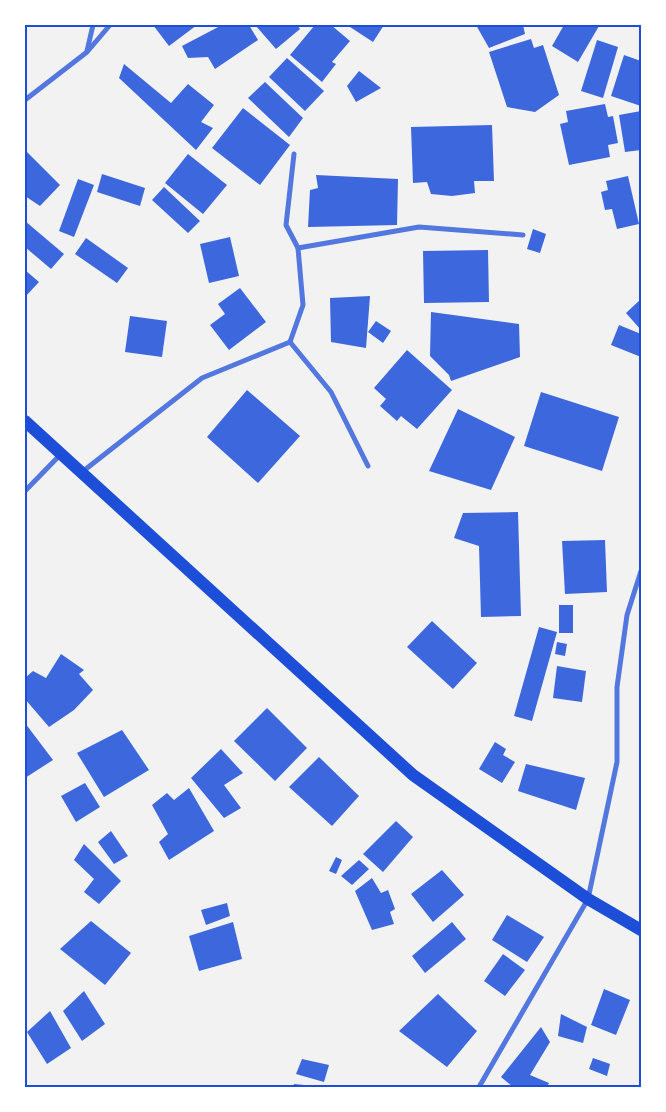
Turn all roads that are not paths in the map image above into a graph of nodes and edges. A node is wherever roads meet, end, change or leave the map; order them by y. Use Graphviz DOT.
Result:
graph roads {
  1 [pos="93,25"];
  2 [pos="110,25"];
  3 [pos="87,52"];
  4 [pos="25,100"];
  5 [pos="294,154"];
  6 [pos="523,235"];
  7 [pos="298,248"];
  8 [pos="290,342"];
  9 [pos="25,421"];
  10 [pos="62,454"];
  11 [pos="368,466"];
  12 [pos="81,472"];
  13 [pos="25,491"];
  14 [pos="641,570"];
  15 [pos="588,899"];
  16 [pos="641,930"];
  17 [pos="479,1087"];
  1 -- 3 [label="street"];
  2 -- 3 [label="street"];
  3 -- 4 [label="street"];
  5 -- 7 [label="street"];
  6 -- 7 [label="street"];
  7 -- 8 [label="street"];
  8 -- 11 [label="street"];
  8 -- 12 [label="street"];
  9 -- 10 [label="main road"];
  10 -- 12 [label="main road"];
  10 -- 13 [label="street"];
  12 -- 15 [label="main road"];
  14 -- 15 [label="street"];
  15 -- 16 [label="main road"];
  15 -- 17 [label="street"];
}
